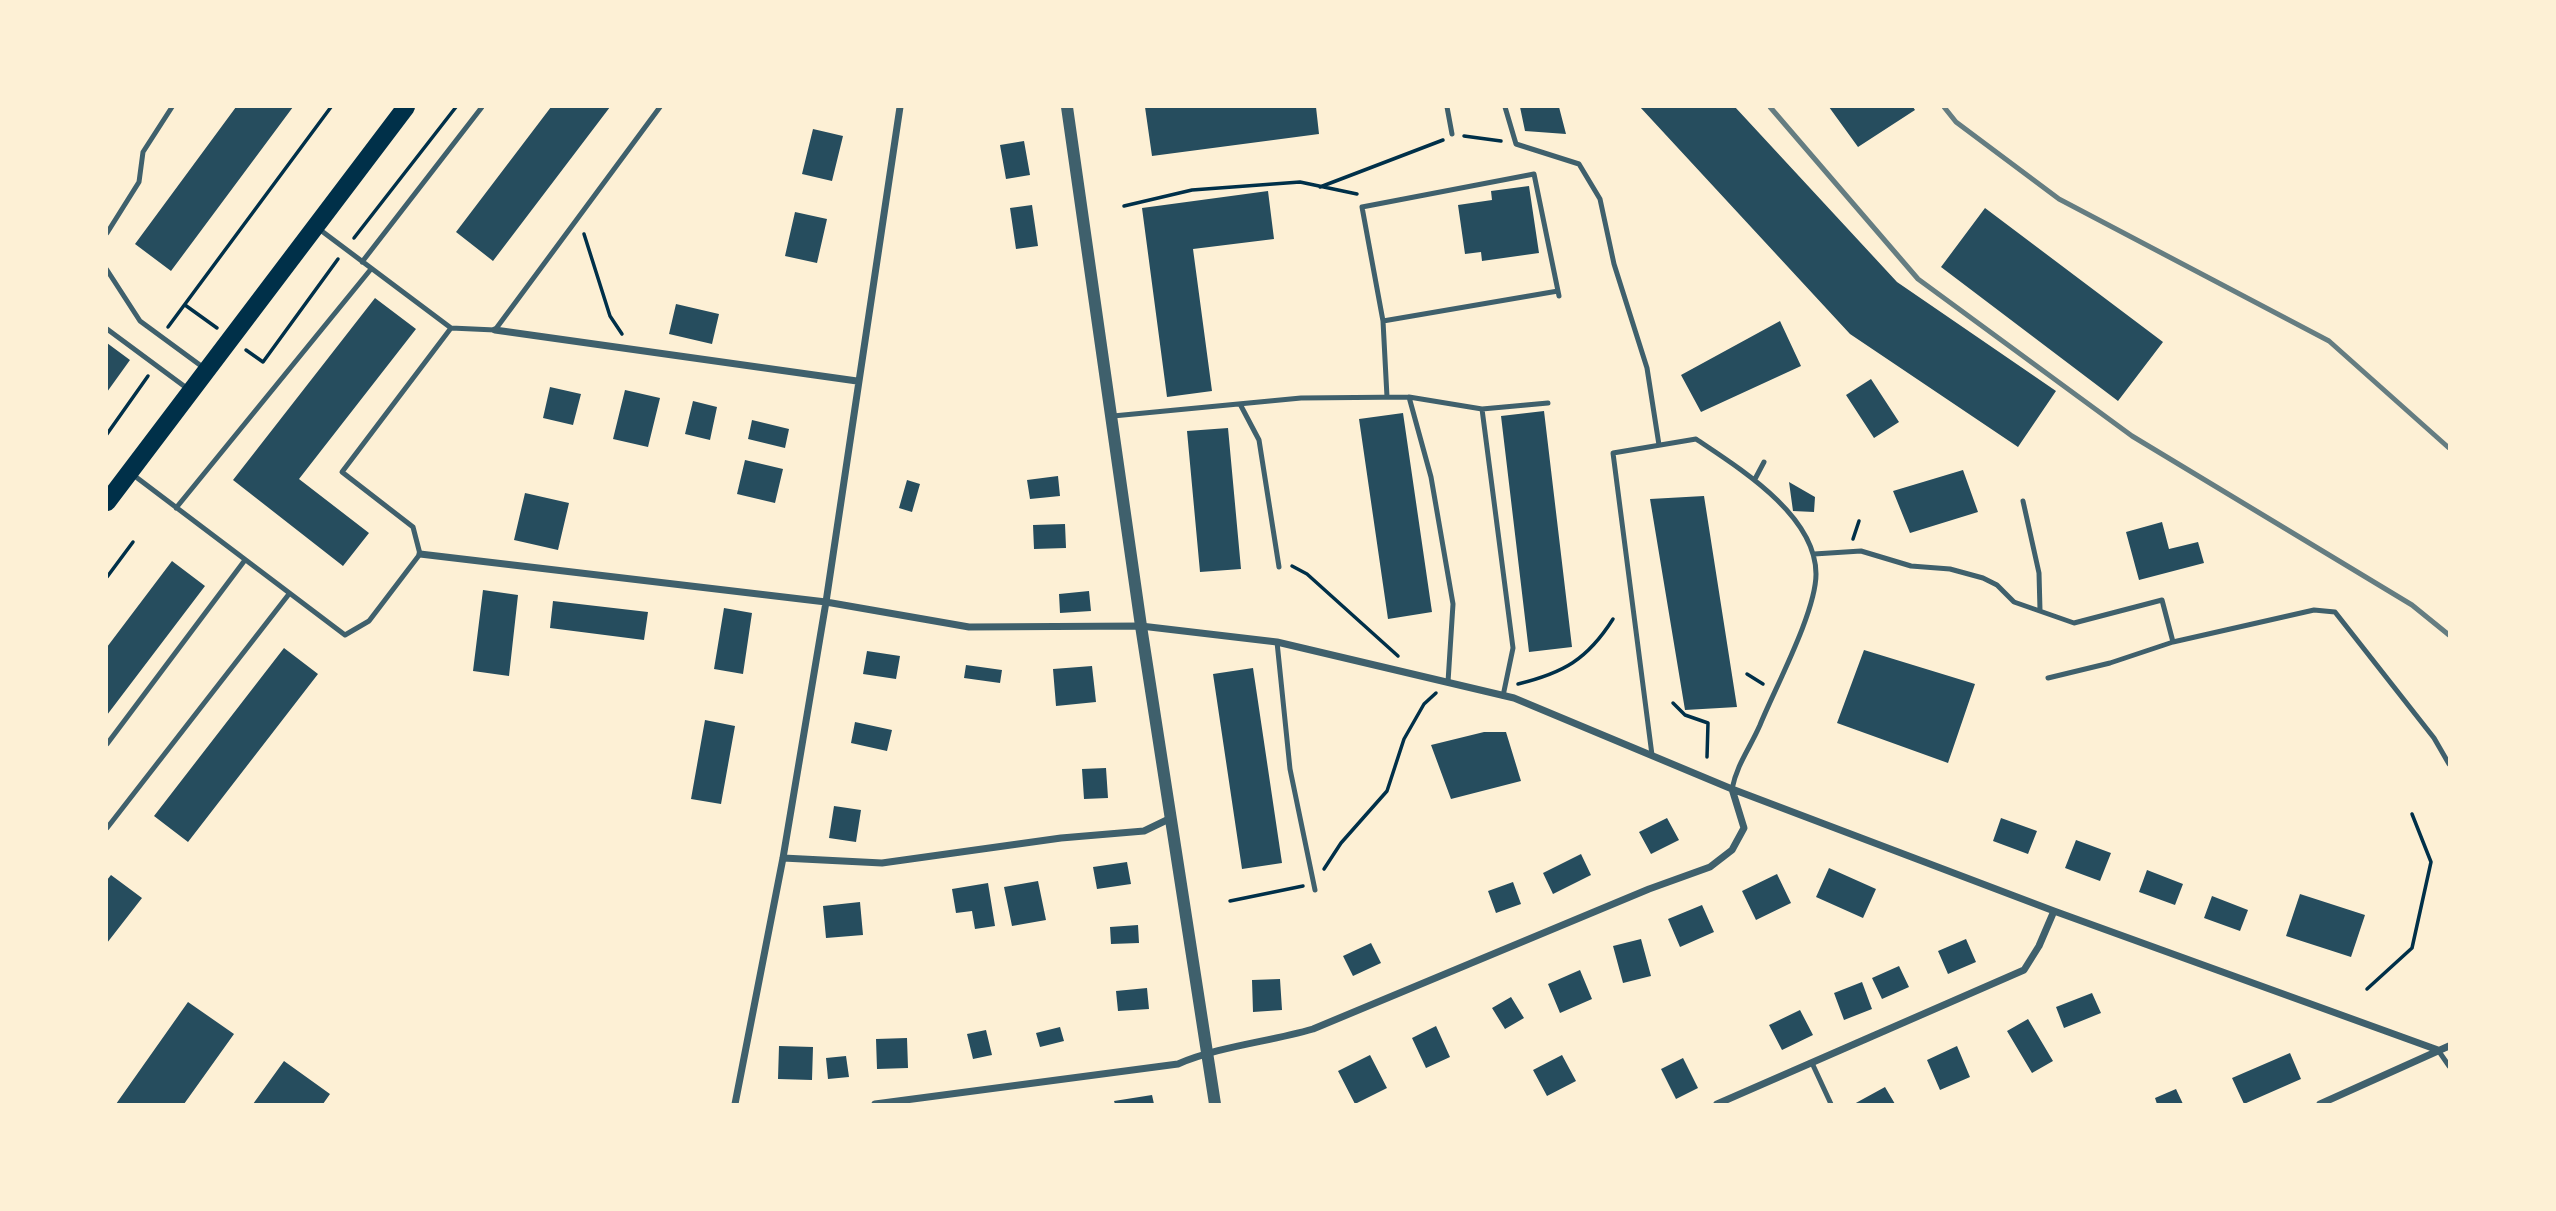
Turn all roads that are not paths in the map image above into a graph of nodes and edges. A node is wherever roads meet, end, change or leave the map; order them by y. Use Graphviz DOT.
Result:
graph roads {
  1 [pos="172,107"];
  2 [pos="406,107"];
  3 [pos="482,107"];
  4 [pos="660,107"];
  5 [pos="900,107"];
  6 [pos="1067,107"];
  7 [pos="1447,107"];
  8 [pos="1505,107"];
  9 [pos="1452,134"];
  10 [pos="314,226"];
  11 [pos="107,233"];
  12 [pos="362,262"];
  13 [pos="371,269"];
  14 [pos="107,270"];
  15 [pos="1383,321"];
  16 [pos="451,328"];
  17 [pos="107,329"];
  18 [pos="495,330"];
  19 [pos="206,370"];
  20 [pos="857,381"];
  21 [pos="190,391"];
  22 [pos="1249,394"];
  23 [pos="1387,397"];
  24 [pos="1409,397"];
  25 [pos="1250,403"];
  26 [pos="1548,403"];
  27 [pos="1240,404"];
  28 [pos="1482,409"];
  29 [pos="1113,416"];
  30 [pos="1660,445"];
  31 [pos="1764,462"];
  32 [pos="129,472"];
  33 [pos="1755,479"];
  34 [pos="2023,500"];
  35 [pos="107,502"];
  36 [pos="176,508"];
  37 [pos="420,554"];
  38 [pos="1814,554"];
  39 [pos="245,560"];
  40 [pos="1279,566"];
  41 [pos="289,594"];
  42 [pos="825,602"];
  43 [pos="2040,610"];
  44 [pos="1141,626"];
  45 [pos="1277,642"];
  46 [pos="2173,642"];
  47 [pos="2048,678"];
  48 [pos="1448,682"];
  49 [pos="1503,696"];
  50 [pos="107,744"];
  51 [pos="1653,755"];
  52 [pos="2449,764"];
  53 [pos="1732,789"];
  54 [pos="1171,817"];
  55 [pos="107,828"];
  56 [pos="783,858"];
  57 [pos="1315,887"];
  58 [pos="2054,911"];
  59 [pos="2449,1045"];
  60 [pos="2438,1050"];
  61 [pos="1207,1051"];
  62 [pos="1812,1063"];
  63 [pos="2449,1066"];
  64 [pos="735,1104"];
  65 [pos="875,1104"];
  66 [pos="1215,1104"];
  67 [pos="1717,1104"];
  68 [pos="1831,1104"];
  69 [pos="2320,1104"];
  1 -- 11 [label="lane"];
  2 -- 10 [label="main road"];
  3 -- 12 [label="lane"];
  4 -- 18 [label="lane"];
  5 -- 20 [label="street"];
  6 -- 29 [label="street"];
  7 -- 9 [label="lane"];
  8 -- 30 [label="lane"];
  10 -- 12 [label="lane"];
  10 -- 19 [label="main road"];
  12 -- 13 [label="lane"];
  13 -- 16 [label="lane"];
  13 -- 36 [label="lane"];
  14 -- 19 [label="lane"];
  15 -- 15 [label="lane"];
  15 -- 23 [label="lane"];
  16 -- 18 [label="lane"];
  16 -- 37 [label="lane"];
  17 -- 21 [label="lane"];
  18 -- 20 [label="street"];
  19 -- 21 [label="main road"];
  20 -- 42 [label="street"];
  21 -- 32 [label="main road"];
  22 -- 25 [label="lane"];
  23 -- 24 [label="lane"];
  23 -- 25 [label="lane"];
  24 -- 28 [label="lane"];
  24 -- 48 [label="lane"];
  25 -- 27 [label="lane"];
  26 -- 28 [label="lane"];
  27 -- 29 [label="lane"];
  27 -- 40 [label="lane"];
  28 -- 49 [label="lane"];
  29 -- 44 [label="street"];
  30 -- 33 [label="lane"];
  30 -- 51 [label="lane"];
  31 -- 33 [label="lane"];
  32 -- 35 [label="main road"];
  32 -- 36 [label="lane"];
  33 -- 38 [label="lane"];
  34 -- 43 [label="lane"];
  36 -- 39 [label="lane"];
  37 -- 41 [label="lane"];
  37 -- 42 [label="street"];
  38 -- 43 [label="lane"];
  38 -- 53 [label="lane"];
  39 -- 41 [label="lane"];
  39 -- 50 [label="lane"];
  41 -- 55 [label="lane"];
  42 -- 44 [label="street"];
  42 -- 56 [label="street"];
  43 -- 46 [label="lane"];
  44 -- 45 [label="street"];
  44 -- 54 [label="street"];
  45 -- 48 [label="street"];
  45 -- 57 [label="lane"];
  46 -- 47 [label="lane"];
  46 -- 52 [label="lane"];
  48 -- 49 [label="street"];
  49 -- 51 [label="street"];
  51 -- 53 [label="street"];
  53 -- 58 [label="street"];
  53 -- 61 [label="street"];
  54 -- 56 [label="street"];
  54 -- 61 [label="street"];
  56 -- 64 [label="street"];
  58 -- 60 [label="street"];
  58 -- 62 [label="street"];
  59 -- 60 [label="street"];
  60 -- 63 [label="lane"];
  60 -- 69 [label="street"];
  61 -- 65 [label="street"];
  61 -- 66 [label="street"];
  62 -- 67 [label="street"];
  62 -- 68 [label="lane"];
}
